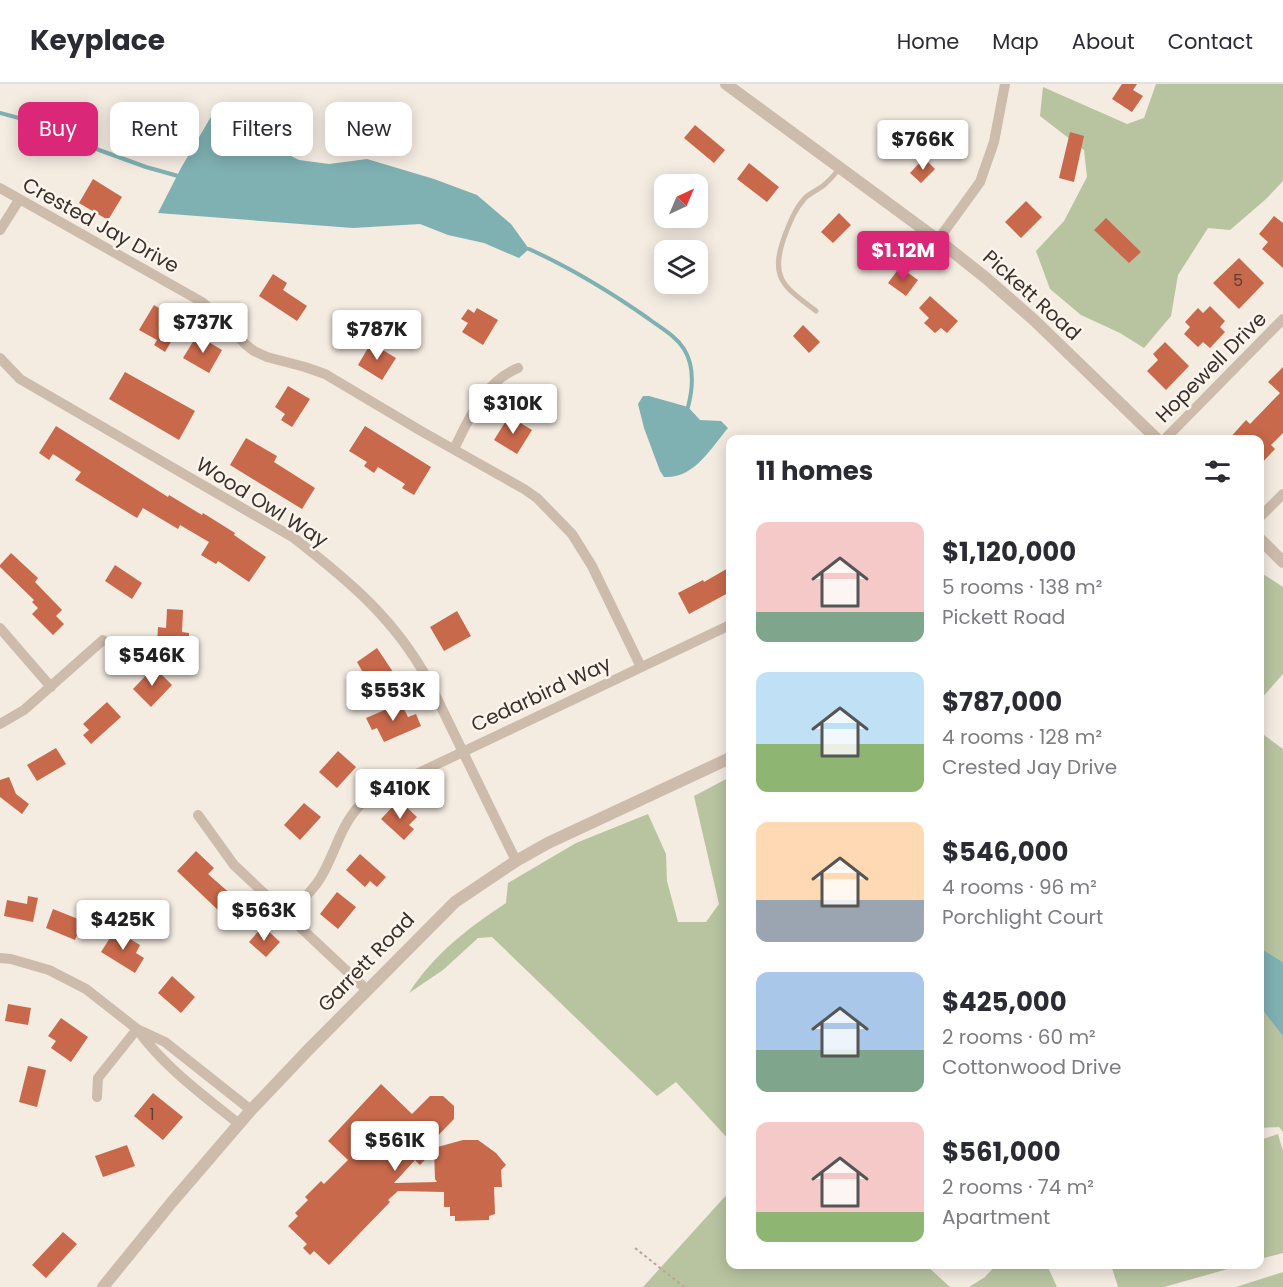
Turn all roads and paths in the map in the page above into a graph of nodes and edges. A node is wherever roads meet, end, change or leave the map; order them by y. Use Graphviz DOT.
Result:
graph roads {
  1 [pos="726,84"];
  2 [pos="1005,84"];
  3 [pos="840,168"];
  4 [pos="0,188"];
  5 [pos="19,200"];
  6 [pos="0,230"];
  7 [pos="938,240"];
  8 [pos="816,311"];
  9 [pos="1283,319"];
  10 [pos="0,358"];
  11 [pos="518,368"];
  12 [pos="1153,435"];
  13 [pos="1169,435"];
  14 [pos="454,449"];
  15 [pos="1283,494"];
  16 [pos="1264,513"];
  17 [pos="1264,543"];
  18 [pos="1283,561"];
  19 [pos="726,627"];
  20 [pos="0,628"];
  21 [pos="103,640"];
  22 [pos="641,667"];
  23 [pos="51,687"];
  24 [pos="0,724"];
  25 [pos="463,751"];
  26 [pos="726,760"];
  27 [pos="198,815"];
  28 [pos="516,861"];
  29 [pos="287,916"];
  30 [pos="0,958"];
  31 [pos="367,990"];
  32 [pos="137,1029"];
  33 [pos="184,1056"];
  34 [pos="173,1069"];
  35 [pos="97,1097"];
  36 [pos="251,1110"];
  37 [pos="239,1124"];
  38 [pos="635,1248"];
  39 [pos="103,1287"];
  40 [pos="684,1287"];
  1 -- 3 [label="street, Pickett Road"];
  2 -- 7 [label="street"];
  3 -- 7 [label="street, Pickett Road"];
  3 -- 8 [label="lane"];
  4 -- 5 [label="street, Crested Jay Drive"];
  5 -- 6 [label="street"];
  5 -- 14 [label="street, Crested Jay Drive"];
  7 -- 12 [label="street, Pickett Road"];
  9 -- 13 [label="street, Hopewell Drive"];
  10 -- 25 [label="street, Wood Owl Way"];
  11 -- 14 [label="street"];
  14 -- 22 [label="street, Crested Jay Drive"];
  15 -- 16 [label="street"];
  17 -- 18 [label="street"];
  19 -- 22 [label="street, Cedarbird Way"];
  20 -- 23 [label="street"];
  21 -- 23 [label="street"];
  22 -- 25 [label="street, Cedarbird Way"];
  23 -- 24 [label="street"];
  25 -- 28 [label="street, Wood Owl Way"];
  25 -- 29 [label="street, Cedarbird Way"];
  26 -- 28 [label="street, Garrett Road"];
  27 -- 29 [label="street"];
  28 -- 31 [label="street, Garrett Road"];
  29 -- 31 [label="street"];
  30 -- 32 [label="street"];
  31 -- 36 [label="street, Garrett Road"];
  32 -- 33 [label="street"];
  32 -- 34 [label="street"];
  32 -- 35 [label="street"];
  33 -- 34 [label="lane"];
  33 -- 36 [label="street"];
  34 -- 37 [label="street"];
  36 -- 37 [label="street, Garrett Road"];
  37 -- 39 [label="street, Garrett Road"];
  38 -- 40 [label="path"];
}
